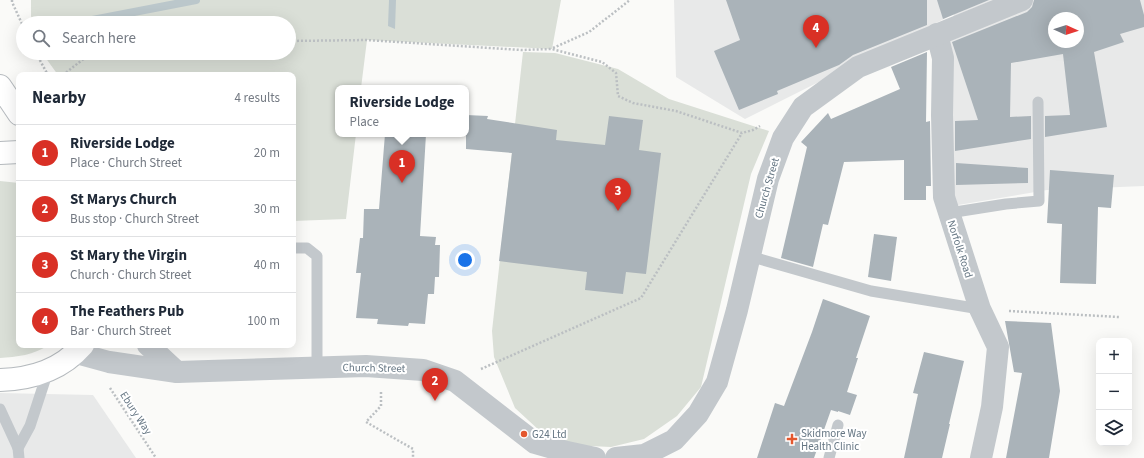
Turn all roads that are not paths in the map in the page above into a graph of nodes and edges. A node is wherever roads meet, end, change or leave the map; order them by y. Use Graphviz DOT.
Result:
graph roads {
  1 [pos="1012,2"];
  2 [pos="937,34"];
  3 [pos="0,86"];
  4 [pos="1038,102"];
  5 [pos="16,110"];
  6 [pos="16,152"];
  7 [pos="0,153"];
  8 [pos="949,213"];
  9 [pos="296,248"];
  10 [pos="749,256"];
  11 [pos="980,309"];
  12 [pos="151,348"];
  13 [pos="80,349"];
  14 [pos="317,368"];
  15 [pos="48,371"];
  16 [pos="177,372"];
  17 [pos="0,380"];
  18 [pos="0,409"];
  19 [pos="838,425"];
  20 [pos="19,453"];
  21 [pos="644,457"];
  22 [pos="595,458"];
  23 [pos="616,458"];
  24 [pos="829,458"];
  25 [pos="981,458"];
  1 -- 2 [label="street, Church Street"];
  2 -- 8 [label="street, Norfolk Road"];
  2 -- 10 [label="street, Church Street"];
  3 -- 5 [label="main road"];
  4 -- 8 [label="lane"];
  6 -- 7 [label="main road"];
  8 -- 11 [label="street, Norfolk Road"];
  9 -- 14 [label="lane"];
  10 -- 11 [label="lane"];
  10 -- 21 [label="street, Church Street"];
  11 -- 25 [label="street, Norfolk Road"];
  12 -- 16 [label="street"];
  13 -- 15 [label="main road"];
  13 -- 16 [label="street, Church Street"];
  14 -- 16 [label="street, Church Street"];
  14 -- 22 [label="street, Church Street"];
  15 -- 17 [label="main road"];
  15 -- 20 [label="lane"];
  18 -- 20 [label="lane"];
  19 -- 24 [label="lane"];
  21 -- 23 [label="street, Church Street"];
}
